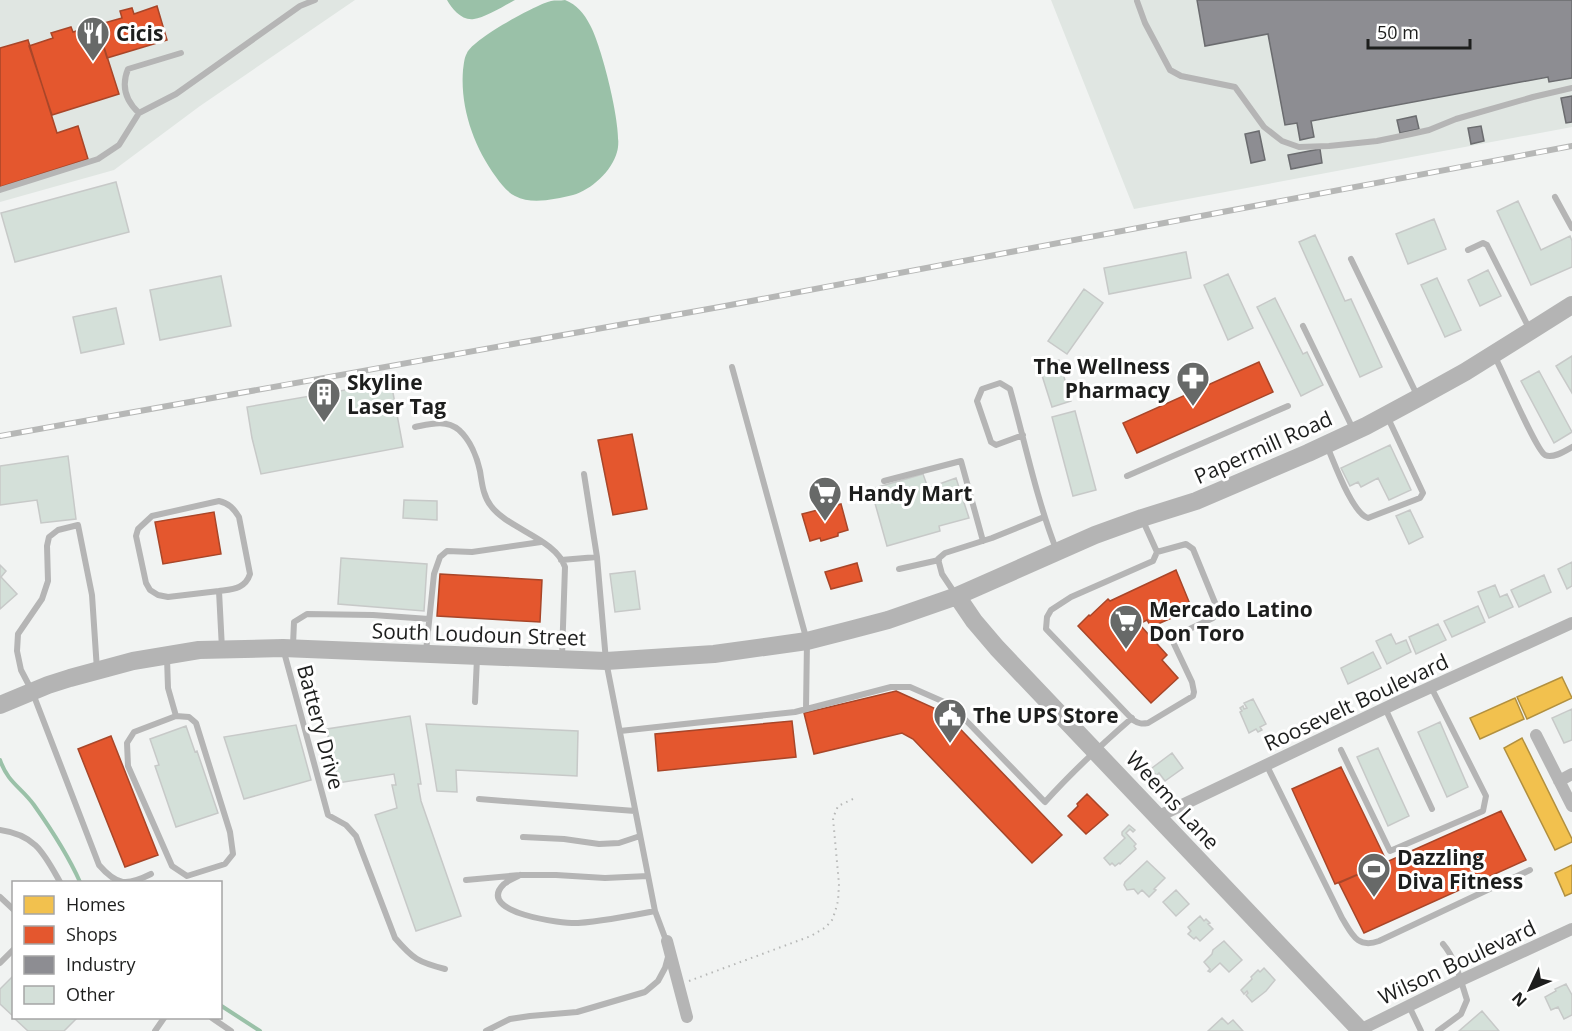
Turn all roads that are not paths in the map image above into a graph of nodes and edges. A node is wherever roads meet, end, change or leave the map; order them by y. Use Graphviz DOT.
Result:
graph roads {
  1 [pos="315,0"];
  2 [pos="1137,1"];
  3 [pos="181,53"];
  4 [pos="1572,88"];
  5 [pos="139,113"];
  6 [pos="0,190"];
  7 [pos="1555,197"];
  8 [pos="1572,228"];
  9 [pos="1468,250"];
  10 [pos="1351,259"];
  11 [pos="1572,305"];
  12 [pos="1304,327"];
  13 [pos="1531,330"];
  14 [pos="1494,354"];
  15 [pos="732,367"];
  16 [pos="1418,398"];
  17 [pos="1288,406"];
  18 [pos="1387,415"];
  19 [pos="415,427"];
  20 [pos="1354,431"];
  21 [pos="1023,435"];
  22 [pos="1326,445"];
  23 [pos="1572,447"];
  24 [pos="584,474"];
  25 [pos="1127,476"];
  26 [pos="884,481"];
  27 [pos="1044,517"];
  28 [pos="1142,518"];
  29 [pos="983,541"];
  30 [pos="542,542"];
  31 [pos="1057,551"];
  32 [pos="1157,552"];
  33 [pos="597,557"];
  34 [pos="561,560"];
  35 [pos="939,561"];
  36 [pos="899,569"];
  37 [pos="219,591"];
  38 [pos="957,596"];
  39 [pos="429,619"];
  40 [pos="1572,623"];
  41 [pos="807,641"];
  42 [pos="288,648"];
  43 [pos="222,649"];
  44 [pos="426,654"];
  45 [pos="166,655"];
  46 [pos="477,657"];
  47 [pos="562,660"];
  48 [pos="606,661"];
  49 [pos="97,670"];
  50 [pos="1431,687"];
  51 [pos="32,691"];
  52 [pos="475,702"];
  53 [pos="0,705"];
  54 [pos="1385,708"];
  55 [pos="806,709"];
  56 [pos="176,716"];
  57 [pos="1131,718"];
  58 [pos="620,731"];
  59 [pos="1536,735"];
  60 [pos="1095,750"];
  61 [pos="1341,750"];
  62 [pos="1267,766"];
  63 [pos="1572,774"];
  64 [pos="1559,781"];
  65 [pos="479,799"];
  66 [pos="1572,806"];
  67 [pos="1432,809"];
  68 [pos="635,811"];
  69 [pos="1157,817"];
  70 [pos="0,830"];
  71 [pos="640,836"];
  72 [pos="524,837"];
  73 [pos="1530,870"];
  74 [pos="151,874"];
  75 [pos="520,875"];
  76 [pos="648,876"];
  77 [pos="466,880"];
  78 [pos="59,881"];
  79 [pos="120,881"];
  80 [pos="136,881"];
  81 [pos="0,897"];
  82 [pos="12,908"];
  83 [pos="655,911"];
  84 [pos="1572,929"];
  85 [pos="667,941"];
  86 [pos="1443,944"];
  87 [pos="12,951"];
  88 [pos="0,963"];
  89 [pos="445,969"];
  90 [pos="1461,980"];
  91 [pos="1408,1006"];
  92 [pos="687,1017"];
  93 [pos="215,1019"];
  94 [pos="231,1031"];
  95 [pos="486,1031"];
  96 [pos="1360,1031"];
  97 [pos="1421,1031"];
  98 [pos="1438,1031"];
  1 -- 5 [label="lane"];
  2 -- 4 [label="lane"];
  3 -- 5 [label="lane"];
  5 -- 6 [label="lane"];
  7 -- 8 [label="lane"];
  9 -- 13 [label="lane"];
  10 -- 16 [label="lane"];
  11 -- 13 [label="main road, Papermill Road"];
  12 -- 20 [label="lane"];
  13 -- 14 [label="main road, Papermill Road"];
  14 -- 16 [label="main road, Papermill Road"];
  14 -- 23 [label="lane"];
  15 -- 41 [label="lane"];
  16 -- 18 [label="main road, Papermill Road"];
  17 -- 25 [label="lane"];
  18 -- 20 [label="main road, Papermill Road"];
  18 -- 22 [label="lane"];
  19 -- 30 [label="lane"];
  20 -- 22 [label="main road, Papermill Road"];
  21 -- 21 [label="lane"];
  21 -- 27 [label="lane"];
  22 -- 28 [label="main road, Papermill Road"];
  24 -- 33 [label="lane"];
  26 -- 29 [label="lane"];
  27 -- 29 [label="lane"];
  27 -- 31 [label="lane"];
  28 -- 31 [label="main road, Papermill Road"];
  28 -- 32 [label="lane"];
  29 -- 35 [label="lane"];
  30 -- 34 [label="lane"];
  30 -- 39 [label="lane"];
  31 -- 38 [label="main road, Papermill Road"];
  32 -- 57 [label="lane"];
  32 -- 57 [label="lane"];
  33 -- 34 [label="lane"];
  33 -- 48 [label="lane"];
  34 -- 47 [label="lane"];
  35 -- 36 [label="lane"];
  35 -- 38 [label="lane"];
  37 -- 37 [label="lane"];
  37 -- 43 [label="lane"];
  38 -- 41 [label="main road, South Loudoun Street"];
  38 -- 60 [label="main road, Weems Lane"];
  39 -- 42 [label="lane"];
  39 -- 44 [label="lane"];
  40 -- 50 [label="street, Roosevelt Boulevard"];
  41 -- 48 [label="main road, South Loudoun Street"];
  41 -- 55 [label="lane"];
  42 -- 43 [label="main road, South Loudoun Street"];
  42 -- 44 [label="main road, South Loudoun Street"];
  42 -- 89 [label="lane, Battery Drive"];
  43 -- 45 [label="main road, South Loudoun Street"];
  44 -- 46 [label="main road, South Loudoun Street"];
  45 -- 49 [label="main road, South Loudoun Street"];
  45 -- 56 [label="lane"];
  46 -- 47 [label="main road, South Loudoun Street"];
  46 -- 52 [label="lane"];
  47 -- 48 [label="main road, South Loudoun Street"];
  48 -- 58 [label="lane"];
  49 -- 51 [label="main road, South Loudoun Street"];
  49 -- 51 [label="lane"];
  50 -- 54 [label="street, Roosevelt Boulevard"];
  50 -- 61 [label="lane"];
  51 -- 53 [label="main road, South Loudoun Street"];
  51 -- 79 [label="lane"];
  54 -- 62 [label="street, Roosevelt Boulevard"];
  54 -- 67 [label="lane"];
  55 -- 58 [label="lane"];
  55 -- 60 [label="lane"];
  56 -- 56 [label="lane"];
  57 -- 60 [label="lane"];
  58 -- 68 [label="lane"];
  59 -- 64 [label="street"];
  60 -- 69 [label="main road, Weems Lane"];
  62 -- 69 [label="street, Roosevelt Boulevard"];
  62 -- 73 [label="lane"];
  63 -- 64 [label="street"];
  64 -- 66 [label="street"];
  65 -- 68 [label="lane"];
  68 -- 71 [label="lane"];
  69 -- 96 [label="main road, Weems Lane"];
  70 -- 78 [label="lane"];
  71 -- 72 [label="lane"];
  71 -- 76 [label="lane"];
  74 -- 80 [label="lane"];
  75 -- 76 [label="lane"];
  75 -- 77 [label="lane"];
  75 -- 83 [label="lane"];
  76 -- 83 [label="lane"];
  81 -- 82 [label="lane"];
  83 -- 85 [label="lane"];
  84 -- 90 [label="street, Wilson Boulevard"];
  85 -- 92 [label="street"];
  85 -- 95 [label="lane"];
  86 -- 90 [label="lane"];
  87 -- 88 [label="lane"];
  90 -- 91 [label="street, Wilson Boulevard"];
  90 -- 98 [label="lane"];
  91 -- 96 [label="street, Wilson Boulevard"];
  91 -- 97 [label="lane"];
  93 -- 94 [label="lane"];
}
